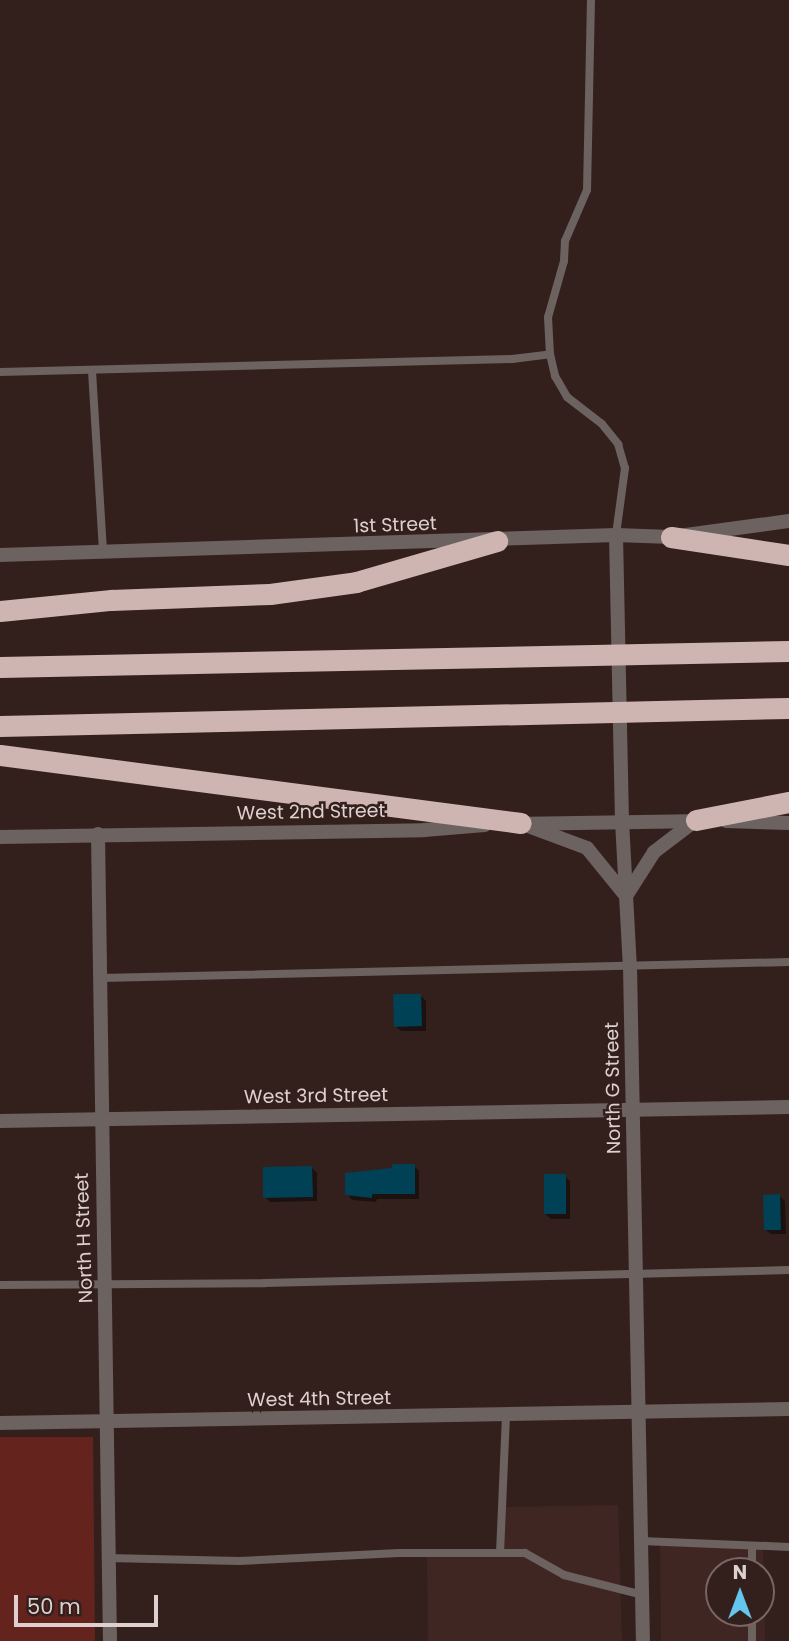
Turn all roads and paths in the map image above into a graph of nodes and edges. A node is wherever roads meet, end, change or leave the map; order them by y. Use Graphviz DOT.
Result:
graph roads {
  1 [pos="591,0"];
  2 [pos="550,354"];
  3 [pos="92,371"];
  4 [pos="0,372"];
  5 [pos="789,521"];
  6 [pos="616,535"];
  7 [pos="671,537"];
  8 [pos="497,541"];
  9 [pos="103,553"];
  10 [pos="0,555"];
  11 [pos="789,555"];
  12 [pos="0,611"];
  13 [pos="789,651"];
  14 [pos="0,667"];
  15 [pos="789,708"];
  16 [pos="0,726"];
  17 [pos="0,755"];
  18 [pos="789,802"];
  19 [pos="696,820"];
  20 [pos="622,821"];
  21 [pos="521,823"];
  22 [pos="789,823"];
  23 [pos="98,834"];
  24 [pos="0,836"];
  25 [pos="626,896"];
  26 [pos="789,962"];
  27 [pos="630,967"];
  28 [pos="101,978"];
  29 [pos="789,1107"];
  30 [pos="632,1110"];
  31 [pos="100,1119"];
  32 [pos="0,1121"];
  33 [pos="789,1270"];
  34 [pos="637,1273"];
  35 [pos="0,1284"];
  36 [pos="104,1284"];
  37 [pos="789,1409"];
  38 [pos="639,1413"];
  39 [pos="506,1415"];
  40 [pos="108,1421"];
  41 [pos="0,1423"];
  42 [pos="641,1541"];
  43 [pos="789,1547"];
  44 [pos="752,1548"];
  45 [pos="500,1553"];
  46 [pos="752,1557"];
  47 [pos="108,1559"];
  48 [pos="642,1595"];
  49 [pos="110,1641"];
  50 [pos="643,1641"];
  1 -- 2 [label="lane"];
  2 -- 3 [label="lane"];
  2 -- 6 [label="lane"];
  3 -- 4 [label="lane"];
  3 -- 9 [label="lane"];
  5 -- 7 [label="street, 1st Street"];
  6 -- 7 [label="street, 1st Street"];
  6 -- 8 [label="street, 1st Street"];
  6 -- 20 [label="street, North G Street"];
  7 -- 11 [label="highway"];
  8 -- 9 [label="street, 1st Street"];
  8 -- 12 [label="highway"];
  9 -- 10 [label="street, 1st Street"];
  13 -- 14 [label="highway"];
  15 -- 16 [label="highway"];
  17 -- 21 [label="highway"];
  18 -- 19 [label="highway"];
  19 -- 20 [label="street, West 2nd Street"];
  19 -- 22 [label="street, West 2nd Street"];
  19 -- 25 [label="street"];
  20 -- 21 [label="street, West 2nd Street"];
  20 -- 25 [label="street, North G Street"];
  21 -- 23 [label="street, West 2nd Street"];
  21 -- 25 [label="street"];
  23 -- 24 [label="street, West 2nd Street"];
  23 -- 28 [label="street, North H Street"];
  25 -- 27 [label="street, North G Street"];
  26 -- 27 [label="lane"];
  27 -- 28 [label="lane"];
  27 -- 30 [label="street, North G Street"];
  28 -- 31 [label="street, North H Street"];
  29 -- 30 [label="street, West 3rd Street"];
  30 -- 31 [label="street, West 3rd Street"];
  30 -- 34 [label="street, North G Street"];
  31 -- 32 [label="street, West 3rd Street"];
  31 -- 36 [label="street, North H Street"];
  33 -- 34 [label="lane"];
  34 -- 36 [label="lane"];
  34 -- 38 [label="street, North G Street"];
  35 -- 36 [label="lane"];
  36 -- 40 [label="street, North H Street"];
  37 -- 38 [label="street, West 4th Street"];
  38 -- 39 [label="street, West 4th Street"];
  38 -- 42 [label="street, North G Street"];
  39 -- 40 [label="street, West 4th Street"];
  39 -- 45 [label="lane"];
  40 -- 41 [label="street, West 4th Street"];
  40 -- 47 [label="street, North H Street"];
  42 -- 44 [label="lane"];
  42 -- 48 [label="street, North G Street"];
  43 -- 44 [label="lane"];
  44 -- 46 [label="lane"];
  45 -- 47 [label="lane"];
  45 -- 48 [label="lane"];
  47 -- 49 [label="street, North H Street"];
  48 -- 50 [label="street, North G Street"];
}
